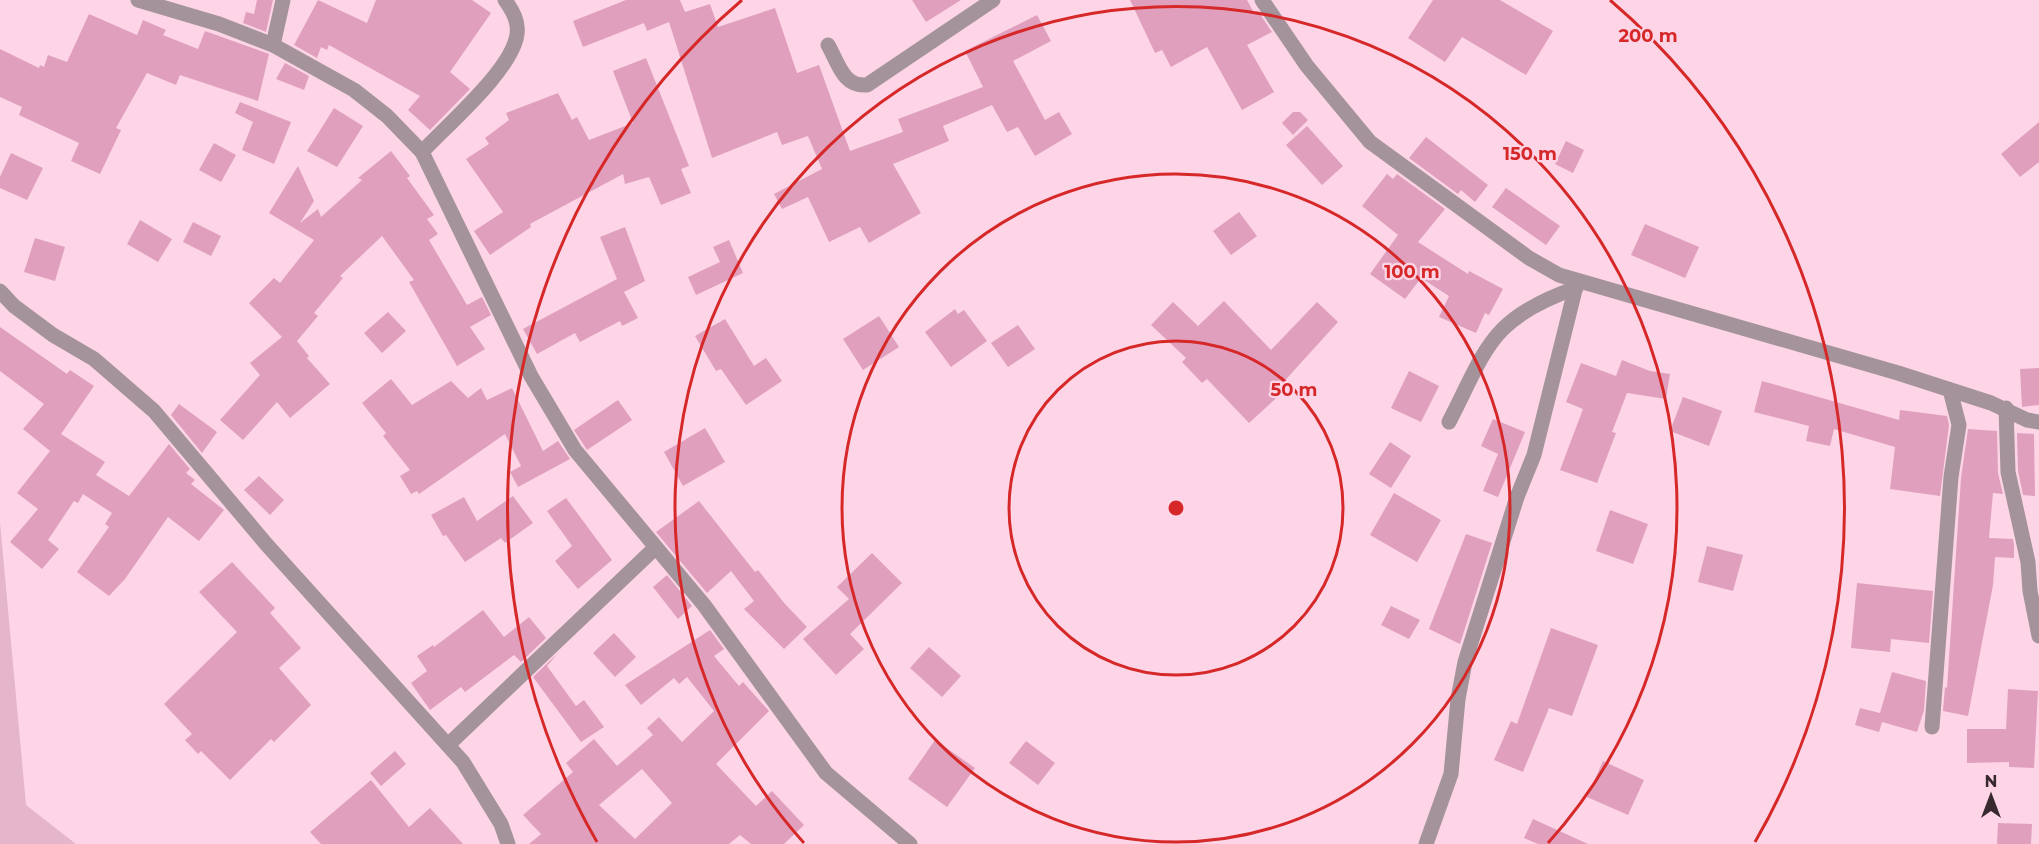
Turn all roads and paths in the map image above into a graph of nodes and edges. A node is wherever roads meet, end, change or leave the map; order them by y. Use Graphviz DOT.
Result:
graph roads {
  1 [pos="138,0"];
  2 [pos="283,0"];
  3 [pos="505,0"];
  4 [pos="993,0"];
  5 [pos="1262,0"];
  6 [pos="273,45"];
  7 [pos="828,45"];
  8 [pos="422,152"];
  9 [pos="1576,285"];
  10 [pos="0,291"];
  11 [pos="1950,390"];
  12 [pos="2006,408"];
  13 [pos="1449,422"];
  14 [pos="2039,422"];
  15 [pos="655,548"];
  16 [pos="2039,636"];
  17 [pos="1932,727"];
  18 [pos="448,745"];
  19 [pos="508,844"];
  20 [pos="910,844"];
  21 [pos="1426,844"];
  1 -- 6 [label="street"];
  2 -- 6 [label="street"];
  3 -- 8 [label="street"];
  4 -- 7 [label="street"];
  5 -- 9 [label="street"];
  6 -- 8 [label="street"];
  8 -- 15 [label="street"];
  9 -- 11 [label="street"];
  9 -- 13 [label="street"];
  9 -- 21 [label="street"];
  10 -- 18 [label="street"];
  11 -- 12 [label="street"];
  11 -- 17 [label="street"];
  12 -- 14 [label="street"];
  12 -- 16 [label="street"];
  15 -- 18 [label="street"];
  15 -- 20 [label="street"];
  18 -- 19 [label="street"];
}
